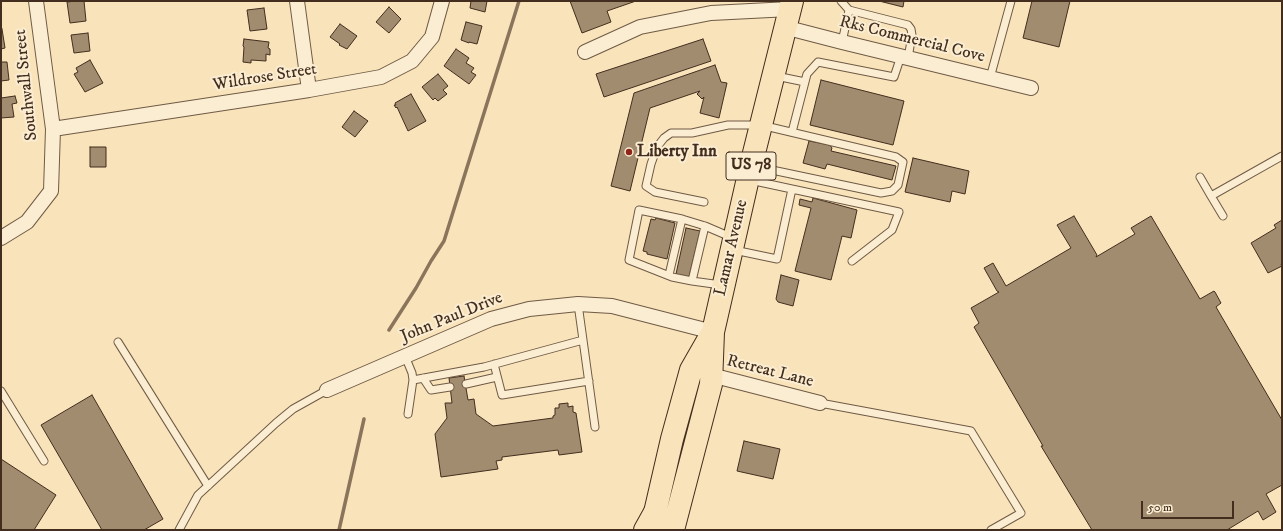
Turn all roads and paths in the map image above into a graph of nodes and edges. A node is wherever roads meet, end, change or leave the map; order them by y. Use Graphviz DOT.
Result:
graph roads {
  1 [pos="36,1"];
  2 [pos="297,1"];
  3 [pos="442,1"];
  4 [pos="841,1"];
  5 [pos="1011,1"];
  6 [pos="849,10"];
  7 [pos="788,12"];
  8 [pos="842,42"];
  9 [pos="585,52"];
  10 [pos="904,57"];
  11 [pos="773,75"];
  12 [pos="990,78"];
  13 [pos="805,82"];
  14 [pos="1031,88"];
  15 [pos="309,90"];
  16 [pos="761,125"];
  17 [pos="53,129"];
  18 [pos="792,132"];
  19 [pos="1282,156"];
  20 [pos="750,172"];
  21 [pos="1200,177"];
  22 [pos="792,189"];
  23 [pos="1211,196"];
  24 [pos="704,202"];
  25 [pos="1223,216"];
  26 [pos="682,219"];
  27 [pos="705,226"];
  28 [pos="1,238"];
  29 [pos="733,244"];
  30 [pos="852,261"];
  31 [pos="669,275"];
  32 [pos="692,281"];
  33 [pos="724,285"];
  34 [pos="578,304"];
  35 [pos="713,332"];
  36 [pos="583,340"];
  37 [pos="118,342"];
  38 [pos="405,356"];
  39 [pos="494,364"];
  40 [pos="711,375"];
  41 [pos="497,377"];
  42 [pos="423,378"];
  43 [pos="413,380"];
  44 [pos="589,381"];
  45 [pos="466,384"];
  46 [pos="450,387"];
  47 [pos="327,390"];
  48 [pos="1,391"];
  49 [pos="820,403"];
  50 [pos="408,414"];
  51 [pos="595,427"];
  52 [pos="44,461"];
  53 [pos="208,486"];
  54 [pos="650,524"];
  55 [pos="179,530"];
  56 [pos="673,530"];
  57 [pos="991,530"];
  1 -- 17 [label="street, Southwall Street"];
  2 -- 15 [label="street"];
  3 -- 15 [label="street, Wildrose Street"];
  4 -- 6 [label="lane"];
  5 -- 12 [label="lane"];
  6 -- 8 [label="lane"];
  6 -- 10 [label="lane"];
  7 -- 8 [label="street, Rks Commercial Cove"];
  7 -- 9 [label="street, Rks Commercial Cove"];
  7 -- 11 [label="main road, Lamar Avenue / US 78"];
  8 -- 10 [label="street, Rks Commercial Cove"];
  10 -- 12 [label="street, Rks Commercial Cove"];
  10 -- 13 [label="lane"];
  11 -- 13 [label="lane"];
  11 -- 16 [label="main road, Lamar Avenue / US 78"];
  12 -- 14 [label="street, Rks Commercial Cove"];
  13 -- 18 [label="lane"];
  15 -- 17 [label="street, Wildrose Street"];
  16 -- 18 [label="lane"];
  16 -- 20 [label="main road, Lamar Avenue / US 78"];
  16 -- 24 [label="lane"];
  17 -- 28 [label="street, Southwall Street"];
  18 -- 20 [label="lane"];
  19 -- 23 [label="lane"];
  20 -- 22 [label="lane"];
  20 -- 29 [label="main road, Lamar Avenue / US 78"];
  21 -- 23 [label="lane"];
  22 -- 29 [label="lane"];
  22 -- 30 [label="lane"];
  23 -- 25 [label="lane"];
  26 -- 27 [label="lane"];
  26 -- 31 [label="lane"];
  26 -- 31 [label="lane"];
  27 -- 29 [label="lane"];
  27 -- 32 [label="lane"];
  29 -- 33 [label="main road, Lamar Avenue / US 78"];
  31 -- 32 [label="lane"];
  32 -- 33 [label="lane"];
  33 -- 35 [label="main road, Lamar Avenue / US 78"];
  34 -- 35 [label="street, John Paul Drive"];
  34 -- 36 [label="lane"];
  34 -- 38 [label="street, John Paul Drive"];
  35 -- 40 [label="main road, Lamar Avenue / US 78"];
  35 -- 54 [label="main road, Lamar Avenue / US 78"];
  36 -- 39 [label="lane"];
  36 -- 44 [label="lane"];
  37 -- 53 [label="lane"];
  38 -- 43 [label="lane"];
  38 -- 47 [label="street, John Paul Drive"];
  39 -- 41 [label="lane"];
  39 -- 42 [label="lane"];
  40 -- 49 [label="street, Retreat Lane"];
  40 -- 56 [label="main road, Lamar Avenue / US 78"];
  41 -- 44 [label="lane"];
  41 -- 45 [label="lane"];
  42 -- 43 [label="lane"];
  42 -- 46 [label="lane"];
  43 -- 50 [label="lane"];
  44 -- 51 [label="lane"];
  47 -- 53 [label="lane"];
  48 -- 52 [label="lane"];
  49 -- 57 [label="lane"];
  53 -- 55 [label="lane"];
}
